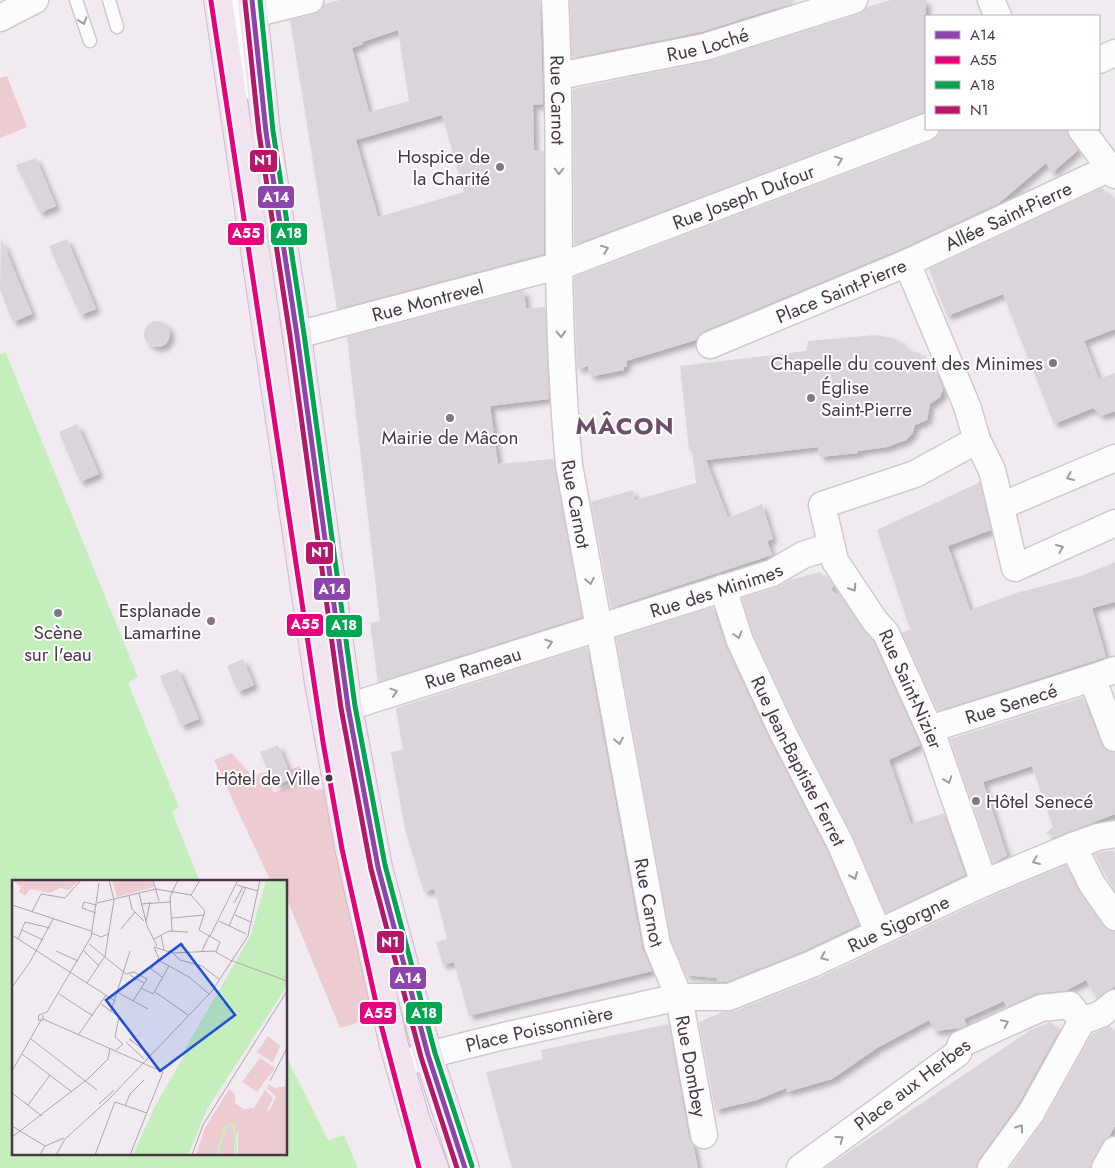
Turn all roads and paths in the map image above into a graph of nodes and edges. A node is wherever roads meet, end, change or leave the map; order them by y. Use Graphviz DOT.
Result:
graph roads {
  1 [pos="35,0"];
  2 [pos="76,0"];
  3 [pos="109,0"];
  4 [pos="218,0"];
  5 [pos="310,0"];
  6 [pos="555,0"];
  7 [pos="991,0"];
  8 [pos="849,1"];
  9 [pos="247,5"];
  10 [pos="998,15"];
  11 [pos="0,18"];
  12 [pos="117,27"];
  13 [pos="90,41"];
  14 [pos="1115,53"];
  15 [pos="1100,60"];
  16 [pos="560,76"];
  17 [pos="925,127"];
  18 [pos="1082,130"];
  19 [pos="1112,171"];
  20 [pos="907,263"];
  21 [pos="559,266"];
  22 [pos="297,335"];
  23 [pos="710,345"];
  24 [pos="978,440"];
  25 [pos="1115,458"];
  26 [pos="1001,506"];
  27 [pos="1115,522"];
  28 [pos="831,546"];
  29 [pos="723,588"];
  30 [pos="598,627"];
  31 [pos="1104,674"];
  32 [pos="348,707"];
  33 [pos="930,729"];
  34 [pos="1115,738"];
  35 [pos="1115,834"];
  36 [pos="1073,846"];
  37 [pos="984,883"];
  38 [pos="1115,917"];
  39 [pos="878,932"];
  40 [pos="677,998"];
  41 [pos="1115,1004"];
  42 [pos="1082,1021"];
  43 [pos="428,1055"];
  44 [pos="400,1065"];
  45 [pos="416,1121"];
  46 [pos="704,1135"];
  47 [pos="1115,1150"];
  48 [pos="427,1168"];
  49 [pos="434,1168"];
  50 [pos="465,1168"];
  51 [pos="800,1168"];
  52 [pos="991,1168"];
  53 [pos="1105,1168"];
  1 -- 11 [label="street"];
  2 -- 13 [label="lane, one-way"];
  3 -- 12 [label="lane"];
  4 -- 44 [label="main road"];
  5 -- 9 [label="street"];
  6 -- 16 [label="street, Rue Carnot"];
  7 -- 10 [label="street"];
  8 -- 16 [label="street, Rue Loché"];
  9 -- 22 [label="main road"];
  14 -- 15 [label="street"];
  16 -- 21 [label="street, Rue Carnot, one-way"];
  21 -- 17 [label="street, Rue Joseph Dufour, one-way"];
  18 -- 19 [label="street"];
  19 -- 20 [label="street, Allée Saint-Pierre"];
  20 -- 23 [label="street, Place Saint-Pierre"];
  20 -- 24 [label="street, Place Saint-Pierre"];
  21 -- 22 [label="street, Rue Montrevel"];
  21 -- 30 [label="street, Rue Carnot, one-way"];
  22 -- 32 [label="main road"];
  24 -- 26 [label="street"];
  24 -- 28 [label="street, Rue Saint-Nizier"];
  25 -- 26 [label="street, one-way"];
  26 -- 27 [label="street, one-way"];
  28 -- 29 [label="street, Rue des Minimes"];
  28 -- 33 [label="street, Rue Saint-Nizier, one-way"];
  29 -- 30 [label="street, Rue des Minimes"];
  29 -- 39 [label="street, Rue Jean-Baptiste Ferret, one-way"];
  32 -- 30 [label="street, Rue Rameau, one-way"];
  30 -- 40 [label="street, Rue Carnot, one-way"];
  31 -- 33 [label="street, Rue Senecé"];
  31 -- 34 [label="street, Rue Senecé"];
  32 -- 43 [label="main road"];
  33 -- 37 [label="street, Rue Saint-Nizier, one-way"];
  35 -- 36 [label="street, Rue Sigorgne"];
  36 -- 37 [label="street, Rue Sigorgne, one-way"];
  36 -- 38 [label="street"];
  37 -- 39 [label="street, Rue Sigorgne"];
  39 -- 40 [label="street, Rue Sigorgne, one-way"];
  40 -- 43 [label="street, Place Poissonnière"];
  40 -- 46 [label="street, Rue Dombey"];
  41 -- 42 [label="street"];
  51 -- 42 [label="street, Place aux Herbes, one-way"];
  52 -- 42 [label="street, one-way"];
  43 -- 44 [label="street, Place Poissonnière"];
  43 -- 50 [label="main road"];
  44 -- 45 [label="main road"];
  45 -- 48 [label="main road"];
  45 -- 49 [label="main road"];
  47 -- 53 [label="street"];
}
